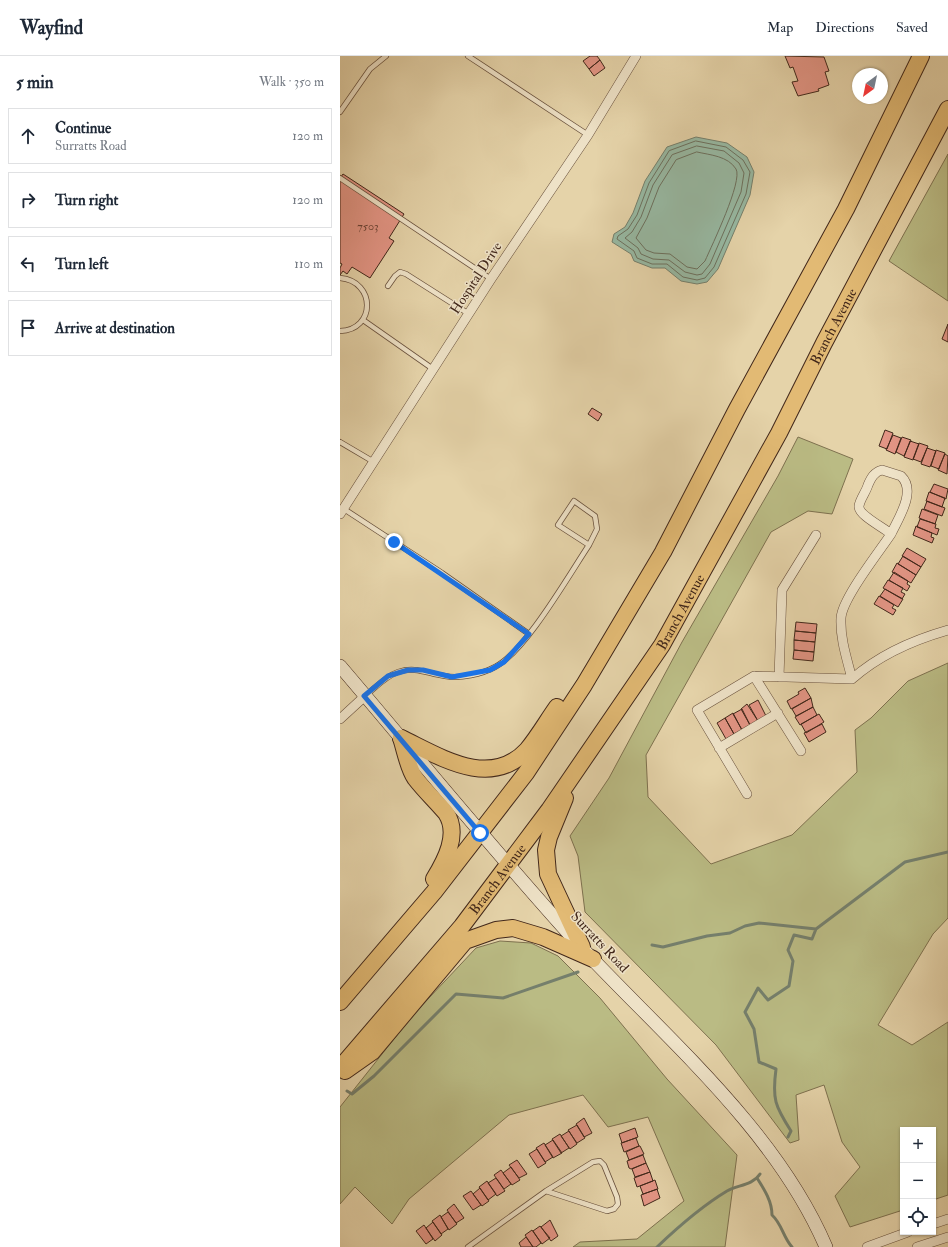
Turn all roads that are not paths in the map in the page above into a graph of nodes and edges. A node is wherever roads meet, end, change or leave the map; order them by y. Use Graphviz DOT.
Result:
graph roads {
  1 [pos="386,56"];
  2 [pos="468,56"];
  3 [pos="921,56"];
  4 [pos="636,57"];
  5 [pos="948,109"];
  6 [pos="340,112"];
  7 [pos="588,135"];
  8 [pos="340,178"];
  9 [pos="340,278"];
  10 [pos="491,279"];
  11 [pos="388,286"];
  12 [pos="469,314"];
  13 [pos="363,320"];
  14 [pos="341,332"];
  15 [pos="434,370"];
  16 [pos="340,442"];
  17 [pos="374,462"];
  18 [pos="342,512"];
  19 [pos="890,534"];
  20 [pos="816,535"];
  21 [pos="589,545"];
  22 [pos="948,630"];
  23 [pos="529,634"];
  24 [pos="340,666"];
  25 [pos="754,676"];
  26 [pos="779,677"];
  27 [pos="852,679"];
  28 [pos="584,685"];
  29 [pos="364,696"];
  30 [pos="778,713"];
  31 [pos="340,719"];
  32 [pos="400,738"];
  33 [pos="719,748"];
  34 [pos="801,751"];
  35 [pos="576,772"];
  36 [pos="747,794"];
  37 [pos="480,833"];
  38 [pos="508,866"];
  39 [pos="405,927"];
  40 [pos="587,953"];
  41 [pos="340,1002"];
  42 [pos="340,1068"];
  43 [pos="340,1074"];
  44 [pos="546,1191"];
  45 [pos="948,1219"];
  46 [pos="936,1223"];
  47 [pos="900,1235"];
  48 [pos="948,1237"];
  49 [pos="468,1247"];
  50 [pos="826,1247"];
  51 [pos="867,1247"];
  52 [pos="917,1247"];
  1 -- 6 [label="lane"];
  2 -- 7 [label="lane"];
  3 -- 28 [label="highway"];
  4 -- 7 [label="street, Hospital Drive"];
  5 -- 35 [label="highway, Branch Avenue"];
  7 -- 10 [label="street, Hospital Drive"];
  8 -- 10 [label="lane"];
  9 -- 13 [label="lane"];
  10 -- 12 [label="street, Hospital Drive"];
  11 -- 12 [label="lane"];
  12 -- 15 [label="street, Hospital Drive"];
  13 -- 14 [label="lane"];
  13 -- 15 [label="lane"];
  15 -- 17 [label="street, Hospital Drive"];
  16 -- 17 [label="lane"];
  17 -- 18 [label="street, Hospital Drive"];
  18 -- 23 [label="lane"];
  19 -- 19 [label="street"];
  19 -- 27 [label="street"];
  20 -- 26 [label="street"];
  21 -- 21 [label="lane"];
  21 -- 23 [label="lane"];
  22 -- 27 [label="street"];
  23 -- 29 [label="lane"];
  24 -- 29 [label="main road, Surratts Road"];
  25 -- 26 [label="street"];
  25 -- 30 [label="street"];
  25 -- 33 [label="street"];
  26 -- 27 [label="street"];
  28 -- 32 [label="highway"];
  28 -- 37 [label="highway"];
  29 -- 31 [label="street"];
  29 -- 32 [label="main road, Surratts Road"];
  30 -- 33 [label="street"];
  30 -- 34 [label="street"];
  32 -- 37 [label="main road, Surratts Road"];
  32 -- 39 [label="highway"];
  33 -- 36 [label="street"];
  35 -- 38 [label="highway, Branch Avenue"];
  35 -- 40 [label="highway"];
  37 -- 38 [label="main road, Surratts Road"];
  37 -- 39 [label="highway"];
  38 -- 40 [label="main road, Surratts Road"];
  38 -- 42 [label="highway, Branch Avenue"];
  39 -- 41 [label="highway"];
  40 -- 43 [label="highway"];
  40 -- 50 [label="main road, Surratts Road"];
  44 -- 44 [label="lane"];
  44 -- 49 [label="lane"];
  45 -- 46 [label="street"];
  47 -- 51 [label="street"];
  48 -- 52 [label="street"];
}
